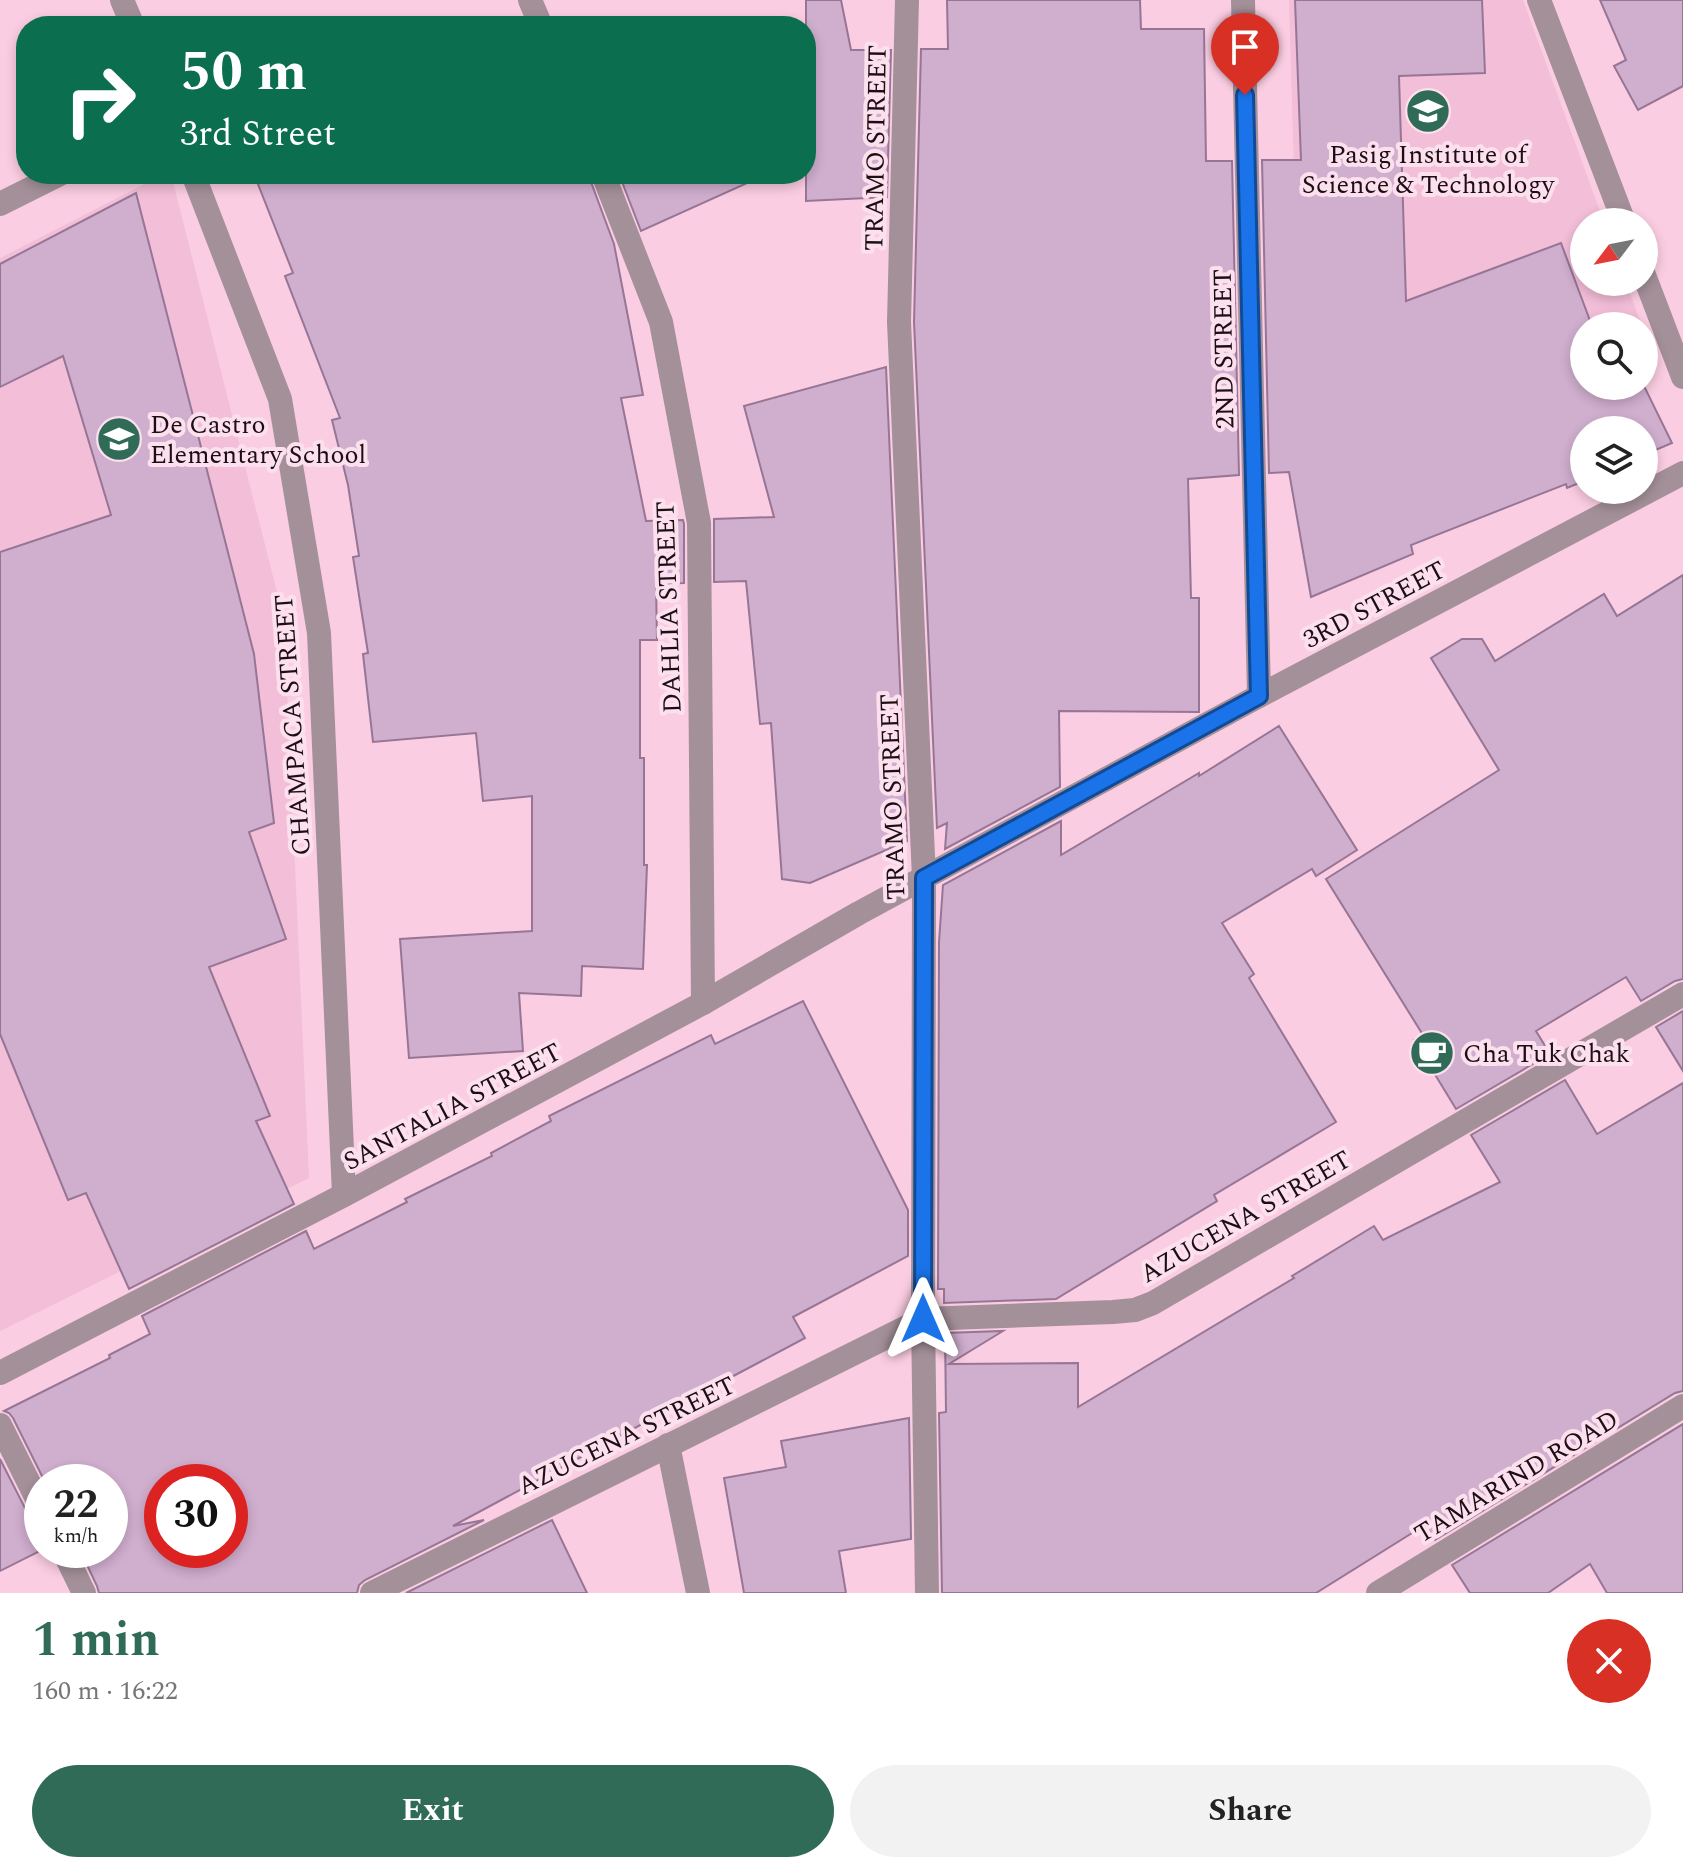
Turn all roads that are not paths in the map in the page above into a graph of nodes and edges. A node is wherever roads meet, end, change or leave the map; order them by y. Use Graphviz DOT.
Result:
graph roads {
  1 [pos="907,0"];
  2 [pos="1243,0"];
  3 [pos="1539,0"];
  4 [pos="40,184"];
  5 [pos="197,184"];
  6 [pos="607,184"];
  7 [pos="0,204"];
  8 [pos="1619,208"];
  9 [pos="1652,296"];
  10 [pos="1683,377"];
  11 [pos="1683,473"];
  12 [pos="1259,696"];
  13 [pos="924,878"];
  14 [pos="1683,994"];
  15 [pos="703,1003"];
  16 [pos="344,1195"];
  17 [pos="923,1319"];
  18 [pos="0,1373"];
  19 [pos="1683,1406"];
  20 [pos="0,1425"];
  21 [pos="668,1445"];
  22 [pos="24,1473"];
  23 [pos="72,1568"];
  24 [pos="1389,1590"];
  25 [pos="84,1593"];
  26 [pos="372,1593"];
  27 [pos="698,1593"];
  28 [pos="927,1593"];
  1 -- 13 [label="street, TRAMO STREET"];
  2 -- 12 [label="street, 2ND STREET"];
  3 -- 8 [label="street"];
  4 -- 7 [label="street"];
  5 -- 16 [label="street, CHAMPACA STREET"];
  6 -- 15 [label="street, DAHLIA STREET"];
  9 -- 10 [label="street"];
  11 -- 12 [label="street, 3RD STREET"];
  12 -- 13 [label="street, 3RD STREET"];
  13 -- 15 [label="street, SANTALIA STREET"];
  13 -- 17 [label="street, TRAMO STREET"];
  14 -- 17 [label="street, AZUCENA STREET"];
  15 -- 16 [label="street, SANTALIA STREET"];
  16 -- 18 [label="street, SANTALIA STREET"];
  17 -- 21 [label="street, AZUCENA STREET"];
  17 -- 28 [label="street, TRAMO STREET"];
  19 -- 24 [label="street, TAMARIND ROAD"];
  20 -- 22 [label="street"];
  21 -- 26 [label="street, AZUCENA STREET"];
  21 -- 27 [label="street"];
  23 -- 25 [label="street"];
}
